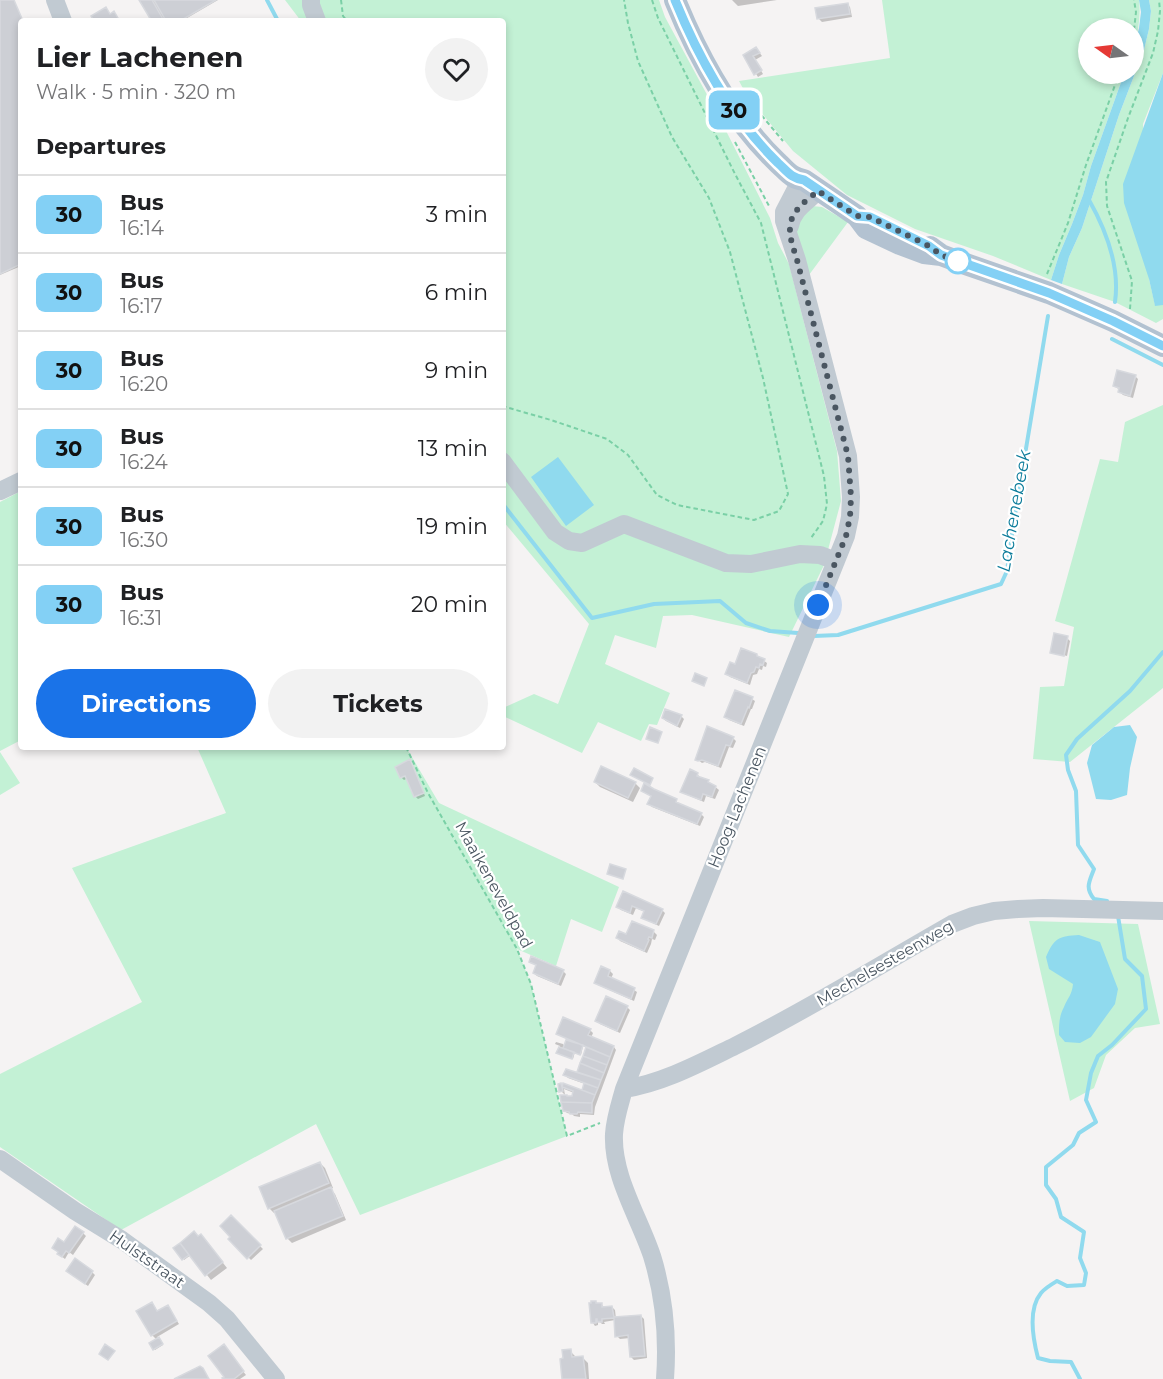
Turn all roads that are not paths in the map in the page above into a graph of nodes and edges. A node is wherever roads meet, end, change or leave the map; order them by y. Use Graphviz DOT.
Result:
graph roads {
  1 [pos="55,0"];
  2 [pos="311,0"];
  3 [pos="675,0"];
  4 [pos="689,0"];
  5 [pos="62,18"];
  6 [pos="316,18"];
  7 [pos="811,185"];
  8 [pos="1163,346"];
  9 [pos="506,466"];
  10 [pos="18,482"];
  11 [pos="0,491"];
  12 [pos="836,561"];
  13 [pos="1163,911"];
  14 [pos="624,1089"];
  15 [pos="0,1159"];
  16 [pos="276,1379"];
  17 [pos="666,1379"];
  1 -- 5 [label="street"];
  2 -- 6 [label="street"];
  3 -- 7 [label="main road"];
  4 -- 7 [label="main road"];
  7 -- 8 [label="main road"];
  7 -- 12 [label="street, Hoog-Lachenen"];
  9 -- 12 [label="street"];
  10 -- 11 [label="street"];
  12 -- 14 [label="street, Hoog-Lachenen"];
  13 -- 14 [label="street, Mechelsesteenweg"];
  14 -- 17 [label="street, Hoog-Lachenen"];
  15 -- 16 [label="street, Hulststraat"];
}
